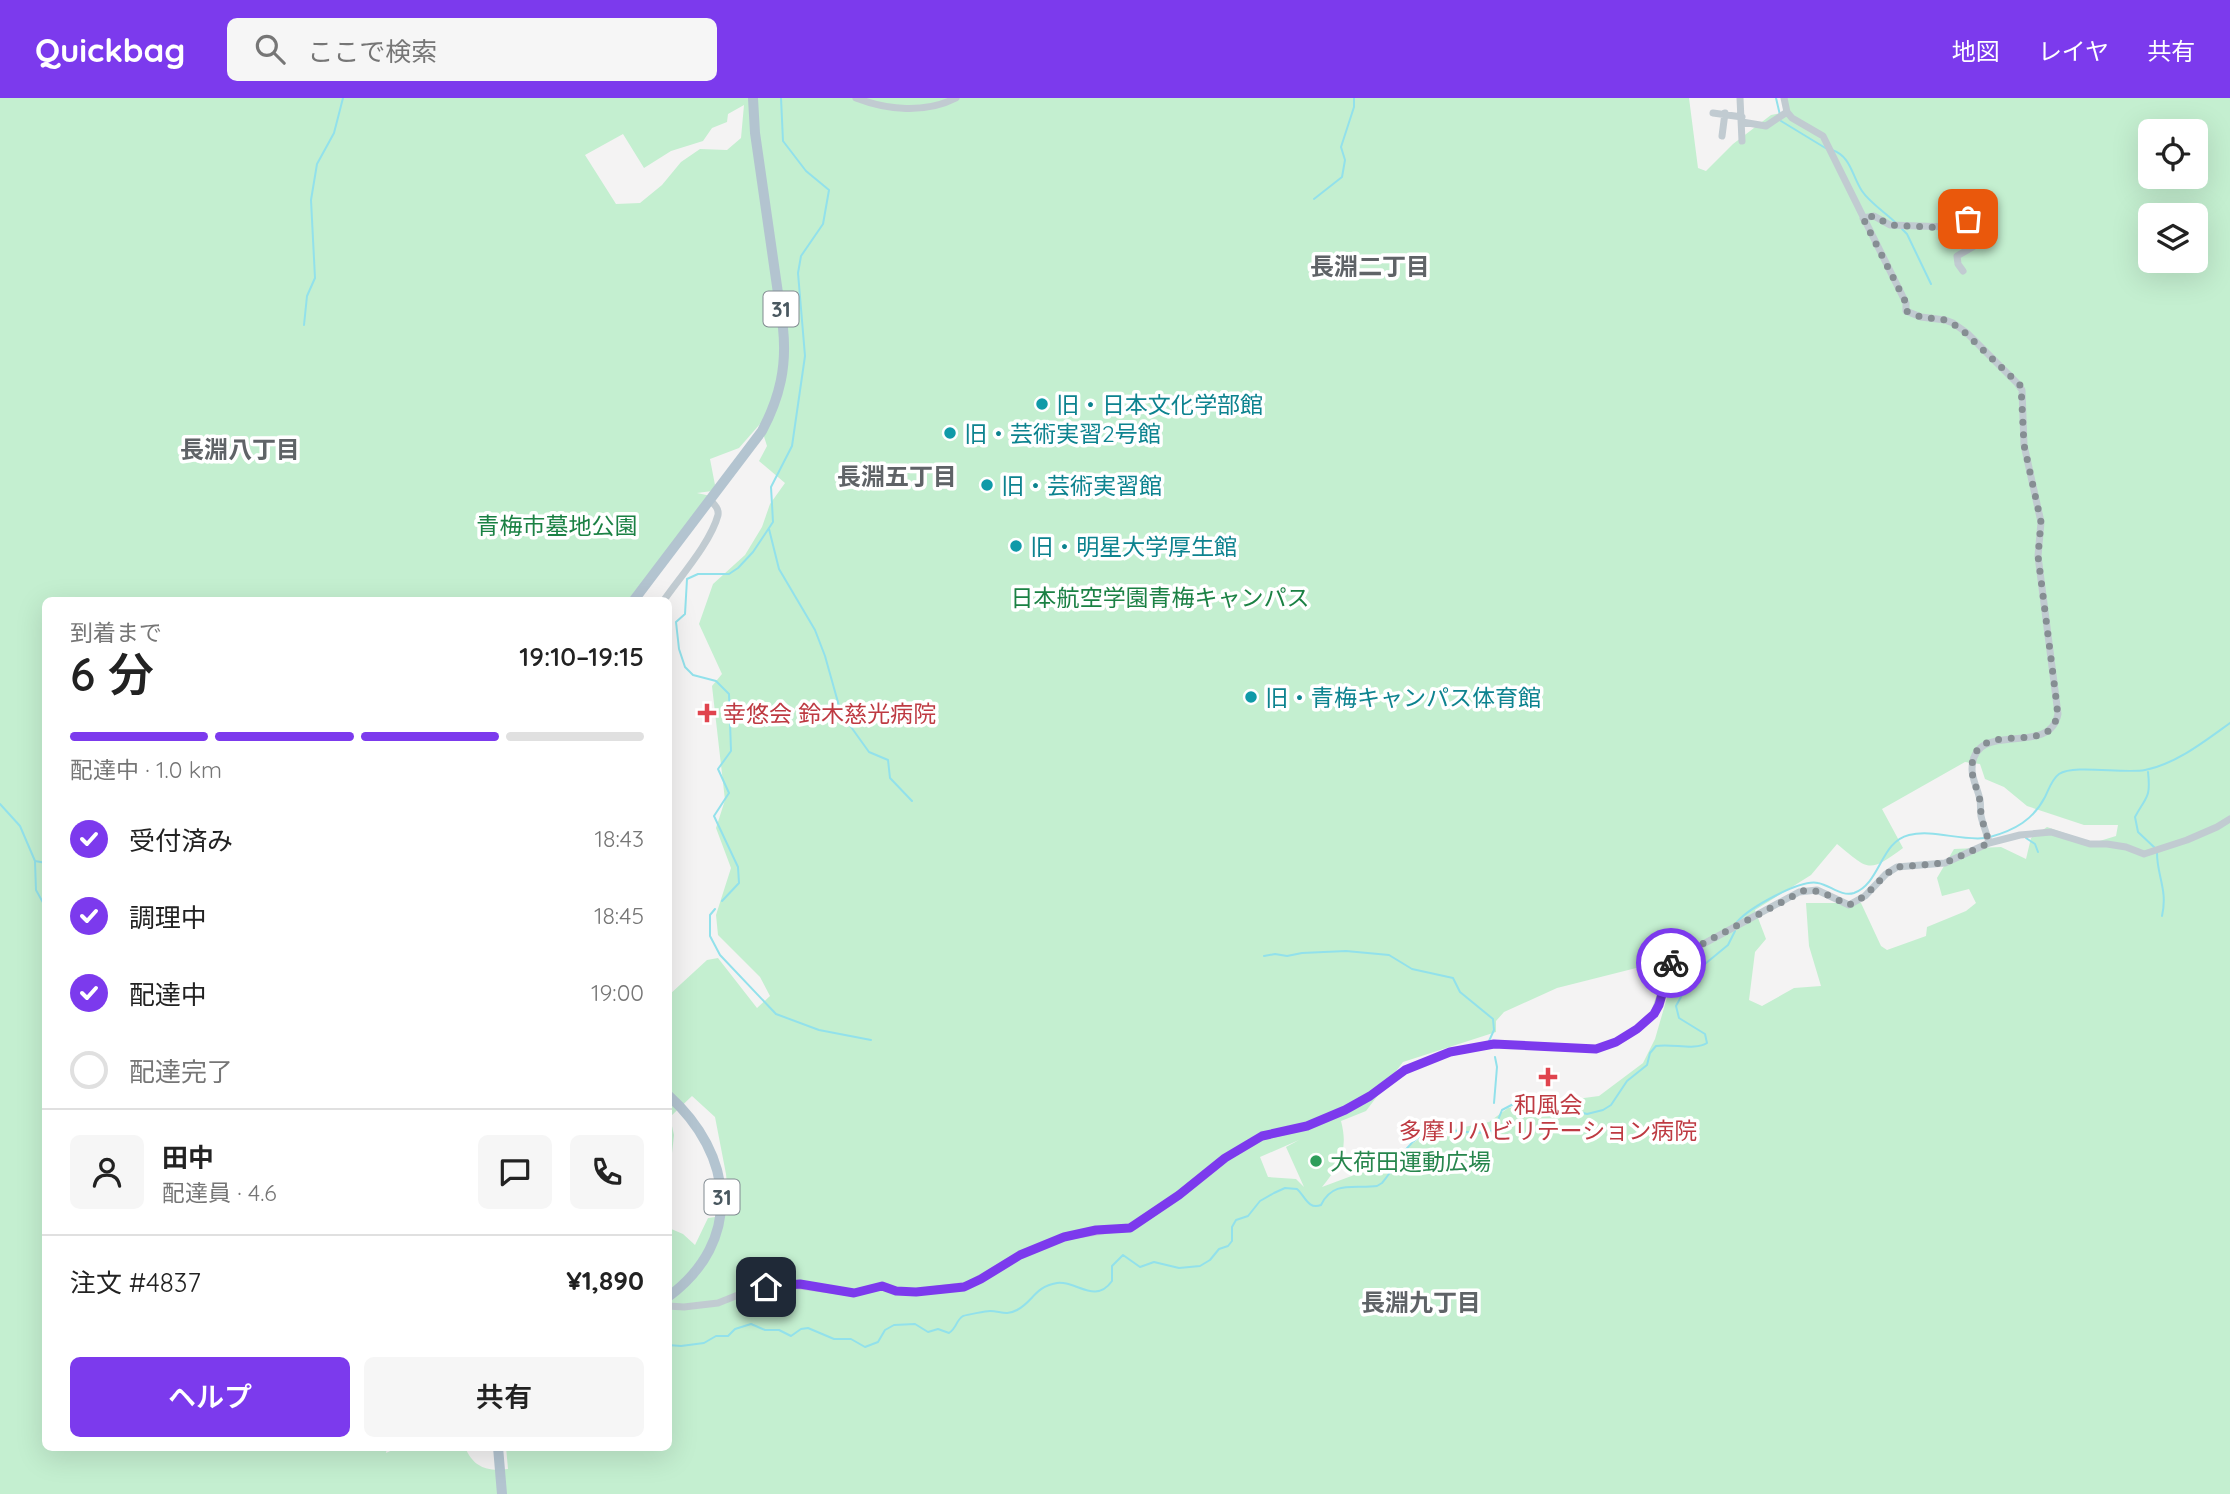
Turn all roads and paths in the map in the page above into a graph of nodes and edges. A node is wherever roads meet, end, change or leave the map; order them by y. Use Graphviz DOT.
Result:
graph roads {
  1 [pos="753,98"];
  2 [pos="856,98"];
  3 [pos="956,98"];
  4 [pos="1740,98"];
  5 [pos="1784,98"];
  6 [pos="1787,112"];
  7 [pos="1713,113"];
  8 [pos="1725,113"];
  9 [pos="1742,120"];
  10 [pos="1722,136"];
  11 [pos="1742,141"];
  12 [pos="1863,218"];
  13 [pos="1963,271"];
  14 [pos="711,501"];
  15 [pos="636,597"];
  16 [pos="666,597"];
  17 [pos="2230,818"];
  18 [pos="1989,842"];
  19 [pos="672,1099"];
  20 [pos="672,1294"];
  21 [pos="672,1306"];
  22 [pos="498,1451"];
  23 [pos="502,1494"];
  1 -- 14 [label="main road, 31"];
  2 -- 3 [label="street"];
  4 -- 9 [label="street"];
  5 -- 6 [label="street"];
  6 -- 9 [label="street"];
  6 -- 12 [label="street"];
  7 -- 8 [label="street"];
  8 -- 9 [label="street"];
  8 -- 10 [label="street"];
  9 -- 11 [label="street"];
  12 -- 13 [label="street"];
  12 -- 18 [label="street"];
  14 -- 15 [label="main road, 31"];
  14 -- 16 [label="street"];
  17 -- 18 [label="street"];
  18 -- 21 [label="street"];
  19 -- 20 [label="main road, 31"];
  22 -- 23 [label="main road"];
}
